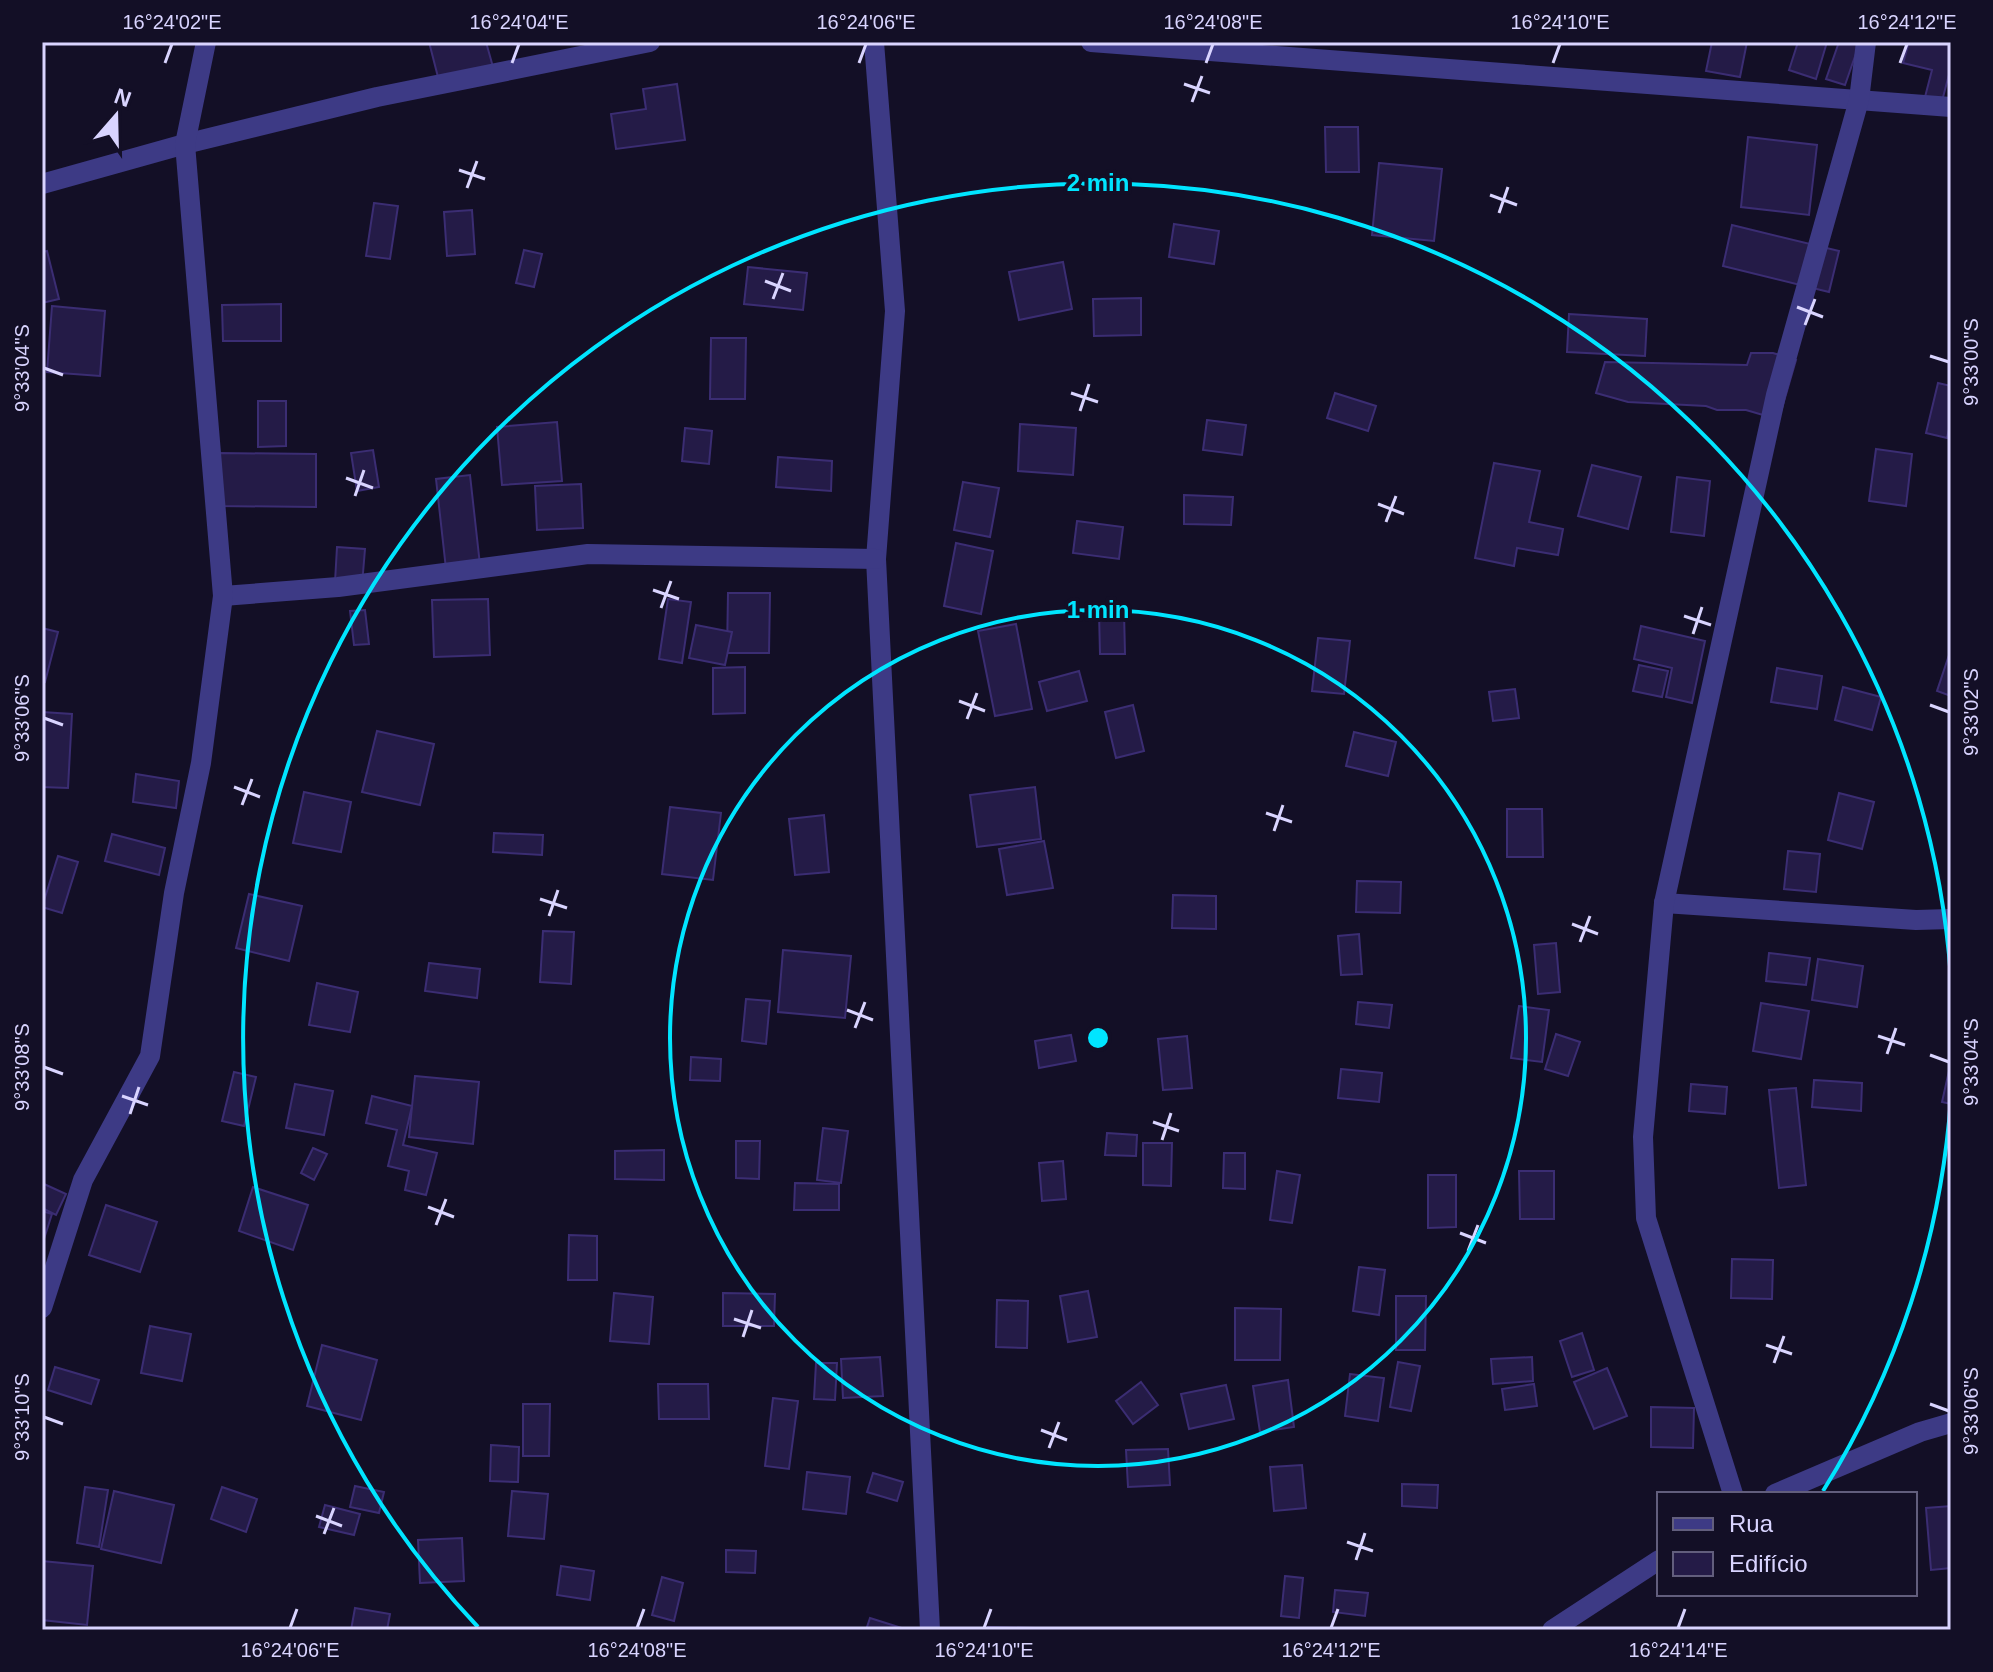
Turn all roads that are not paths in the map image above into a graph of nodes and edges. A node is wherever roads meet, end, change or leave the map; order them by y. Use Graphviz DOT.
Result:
graph roads {
  1 [pos="206,42"];
  2 [pos="650,42"];
  3 [pos="874,42"];
  4 [pos="1091,42"];
  5 [pos="1866,42"];
  6 [pos="1365,51"];
  7 [pos="1859,100"];
  8 [pos="1951,107"];
  9 [pos="185,144"];
  10 [pos="42,184"];
  11 [pos="876,559"];
  12 [pos="223,596"];
  13 [pos="1664,903"];
  14 [pos="1951,919"];
  15 [pos="42,1308"];
  16 [pos="1951,1423"];
  17 [pos="1732,1492"];
  18 [pos="1780,1492"];
  19 [pos="1657,1561"];
  20 [pos="930,1630"];
  21 [pos="1552,1630"];
  1 -- 9 [label="street"];
  2 -- 9 [label="street"];
  3 -- 11 [label="street"];
  4 -- 6 [label="street"];
  5 -- 7 [label="street"];
  6 -- 7 [label="street"];
  7 -- 8 [label="street"];
  7 -- 13 [label="street"];
  9 -- 10 [label="street"];
  9 -- 12 [label="street"];
  11 -- 12 [label="street"];
  11 -- 20 [label="street"];
  12 -- 15 [label="street"];
  13 -- 14 [label="street"];
  13 -- 17 [label="street"];
  16 -- 18 [label="street"];
  19 -- 21 [label="street"];
}
